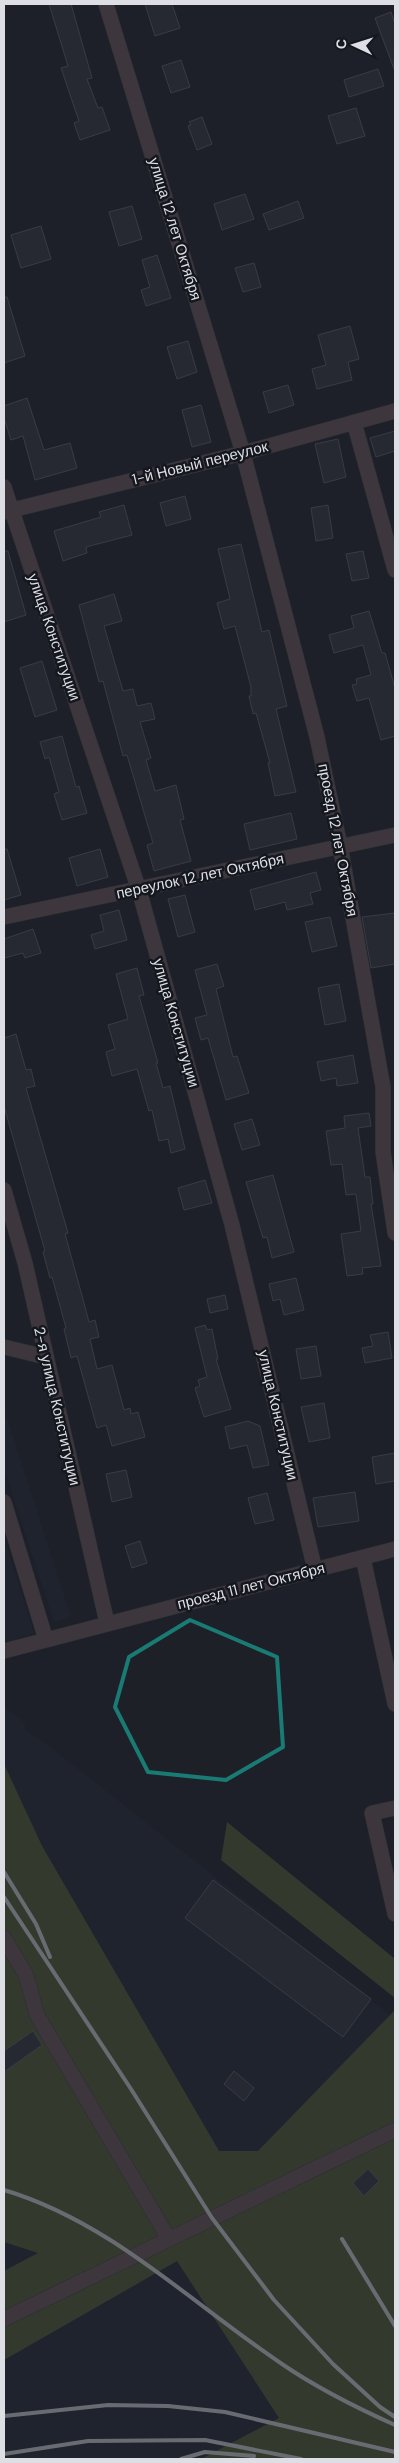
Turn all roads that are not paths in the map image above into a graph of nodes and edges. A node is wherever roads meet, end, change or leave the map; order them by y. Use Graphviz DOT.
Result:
graph roads {
  1 [pos="106,4"];
  2 [pos="395,411"];
  3 [pos="354,422"];
  4 [pos="243,454"];
  5 [pos="4,487"];
  6 [pos="8,511"];
  7 [pos="395,570"];
  8 [pos="395,835"];
  9 [pos="340,845"];
  10 [pos="139,890"];
  11 [pos="4,917"];
  12 [pos="4,1190"];
  13 [pos="395,1233"];
  14 [pos="4,1347"];
  15 [pos="46,1357"];
  16 [pos="4,1502"];
  17 [pos="395,1550"];
  18 [pos="363,1558"];
  19 [pos="315,1570"];
  20 [pos="107,1624"];
  21 [pos="46,1640"];
  22 [pos="4,1651"];
  23 [pos="395,1704"];
  24 [pos="395,1808"];
  25 [pos="395,1914"];
  26 [pos="4,1938"];
  27 [pos="395,2130"];
  28 [pos="169,2239"];
  29 [pos="4,2319"];
  1 -- 4 [label="street, улица 12 лет Октября"];
  2 -- 3 [label="street, 1-й Новый переулок"];
  3 -- 4 [label="street, 1-й Новый переулок"];
  3 -- 7 [label="street"];
  4 -- 6 [label="street, 1-й Новый переулок"];
  4 -- 9 [label="street, проезд 12 лет Октября"];
  5 -- 6 [label="street, улица Конституции"];
  6 -- 10 [label="street, улица Конституции"];
  8 -- 9 [label="street, переулок 12 лет Октября"];
  9 -- 10 [label="street, переулок 12 лет Октября"];
  9 -- 13 [label="street, проезд 12 лет Октября"];
  10 -- 11 [label="street, переулок 12 лет Октября"];
  10 -- 19 [label="street, улица Конституции"];
  12 -- 15 [label="street, 2-я улица Конституции"];
  14 -- 15 [label="street"];
  15 -- 20 [label="street, 2-я улица Конституции"];
  16 -- 21 [label="street"];
  17 -- 18 [label="street, проезд 11 лет Октября"];
  18 -- 19 [label="street, проезд 11 лет Октября"];
  18 -- 23 [label="street"];
  19 -- 20 [label="street, проезд 11 лет Октября"];
  20 -- 21 [label="street, проезд 11 лет Октября"];
  21 -- 22 [label="street, проезд 11 лет Октября"];
  24 -- 25 [label="street"];
  26 -- 28 [label="street"];
  27 -- 28 [label="street"];
  28 -- 29 [label="street"];
}
